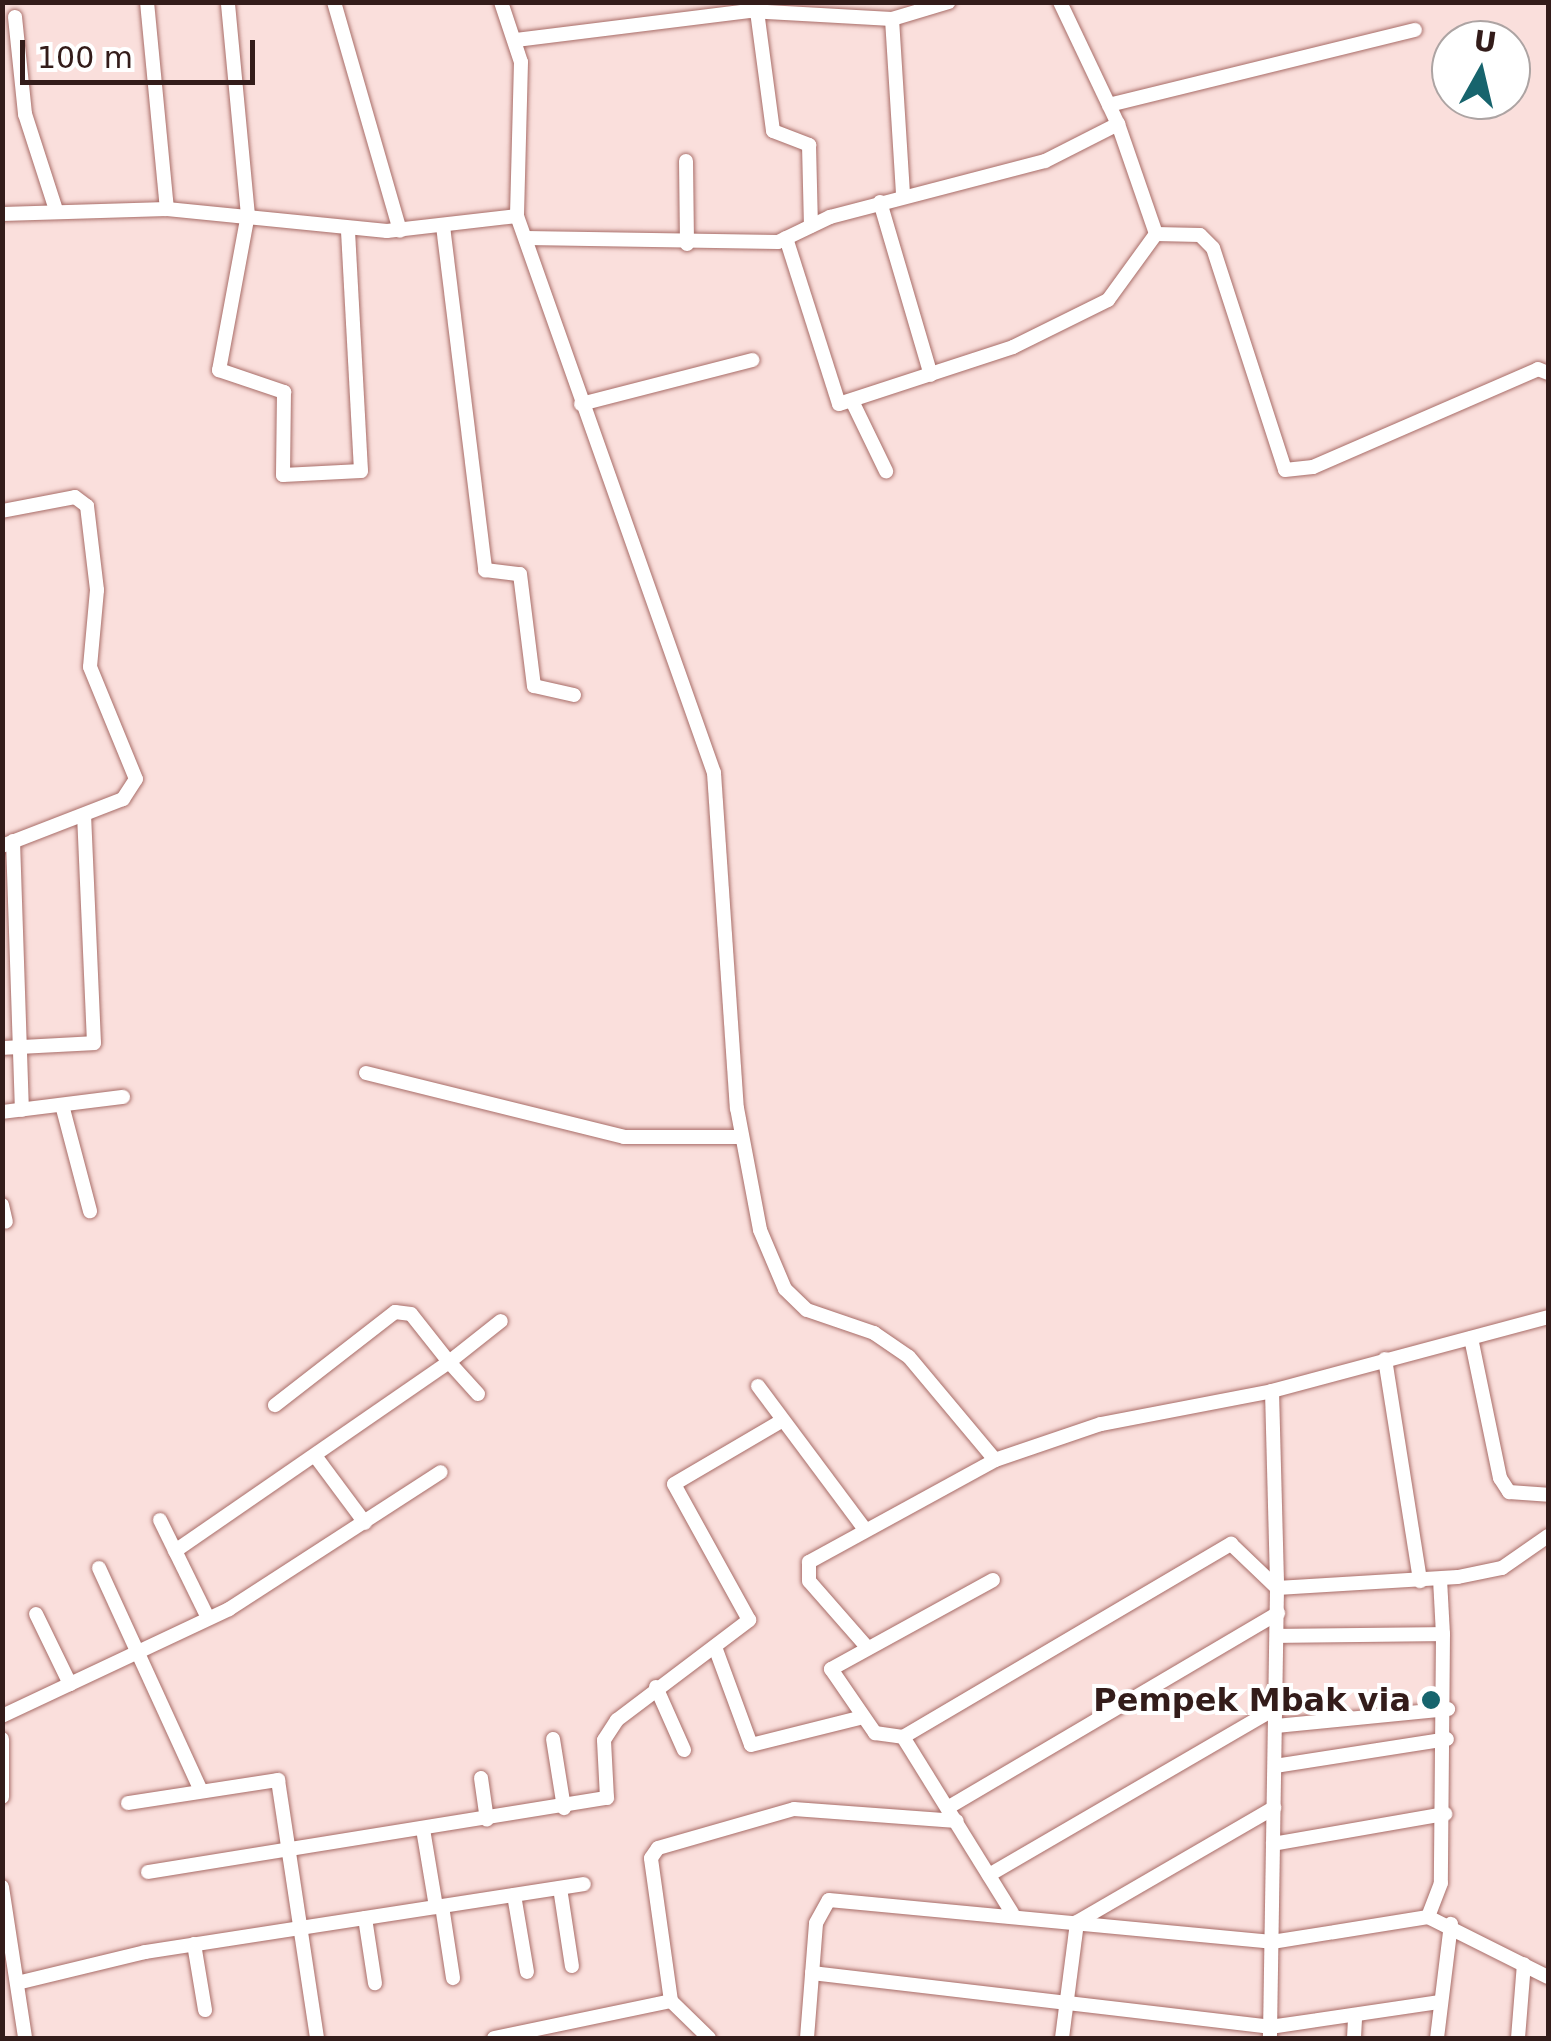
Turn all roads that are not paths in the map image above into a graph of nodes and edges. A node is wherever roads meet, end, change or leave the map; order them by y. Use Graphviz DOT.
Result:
graph roads {
  1 [pos="147,2"];
  2 [pos="334,2"];
  3 [pos="502,2"];
  4 [pos="949,2"];
  5 [pos="228,4"];
  6 [pos="1066,4"];
  7 [pos="757,11"];
  8 [pos="16,17"];
  9 [pos="892,18"];
  10 [pos="1414,30"];
  11 [pos="516,40"];
  12 [pos="1109,105"];
  13 [pos="1118,124"];
  14 [pos="686,161"];
  15 [pos="902,196"];
  16 [pos="880,202"];
  17 [pos="167,209"];
  18 [pos="56,210"];
  19 [pos="2,214"];
  20 [pos="248,214"];
  21 [pos="518,216"];
  22 [pos="443,226"];
  23 [pos="811,226"];
  24 [pos="348,228"];
  25 [pos="400,230"];
  26 [pos="1156,234"];
  27 [pos="526,238"];
  28 [pos="786,238"];
  29 [pos="687,244"];
  30 [pos="752,360"];
  31 [pos="1548,373"];
  32 [pos="930,375"];
  33 [pos="852,403"];
  34 [pos="581,404"];
  35 [pos="886,471"];
  36 [pos="2,510"];
  37 [pos="574,696"];
  38 [pos="84,815"];
  39 [pos="8,844"];
  40 [pos="10,1048"];
  41 [pos="366,1072"];
  42 [pos="123,1097"];
  43 [pos="62,1106"];
  44 [pos="22,1110"];
  45 [pos="2,1112"];
  46 [pos="742,1137"];
  47 [pos="2,1205"];
  48 [pos="90,1211"];
  49 [pos="6,1222"];
  50 [pos="1548,1317"];
  51 [pos="501,1321"];
  52 [pos="1471,1338"];
  53 [pos="1385,1359"];
  54 [pos="449,1362"];
  55 [pos="758,1386"];
  56 [pos="1272,1392"];
  57 [pos="478,1394"];
  58 [pos="276,1406"];
  59 [pos="783,1420"];
  60 [pos="316,1457"];
  61 [pos="994,1460"];
  62 [pos="441,1472"];
  63 [pos="1548,1496"];
  64 [pos="160,1520"];
  65 [pos="365,1523"];
  66 [pos="864,1528"];
  67 [pos="1548,1536"];
  68 [pos="175,1551"];
  69 [pos="99,1568"];
  70 [pos="992,1580"];
  71 [pos="1440,1580"];
  72 [pos="1420,1581"];
  73 [pos="1277,1588"];
  74 [pos="1278,1613"];
  75 [pos="36,1614"];
  76 [pos="208,1618"];
  77 [pos="1443,1634"];
  78 [pos="1277,1636"];
  79 [pos="866,1646"];
  80 [pos="715,1647"];
  81 [pos="139,1651"];
  82 [pos="70,1684"];
  83 [pos="656,1687"];
  84 [pos="1276,1708"];
  85 [pos="1448,1709"];
  86 [pos="2,1716"];
  87 [pos="859,1718"];
  88 [pos="1276,1726"];
  89 [pos="903,1738"];
  90 [pos="1448,1738"];
  91 [pos="553,1739"];
  92 [pos="2,1740"];
  93 [pos="684,1750"];
  94 [pos="1275,1766"];
  95 [pos="482,1778"];
  96 [pos="201,1791"];
  97 [pos="2,1797"];
  98 [pos="128,1802"];
  99 [pos="948,1806"];
  100 [pos="564,1808"];
  101 [pos="1274,1808"];
  102 [pos="1445,1814"];
  103 [pos="487,1820"];
  104 [pos="957,1821"];
  105 [pos="423,1829"];
  106 [pos="1274,1844"];
  107 [pos="289,1850"];
  108 [pos="148,1872"];
  109 [pos="990,1875"];
  110 [pos="584,1884"];
  111 [pos="2,1887"];
  112 [pos="560,1888"];
  113 [pos="514,1895"];
  114 [pos="439,1906"];
  115 [pos="1012,1913"];
  116 [pos="1428,1917"];
  117 [pos="365,1918"];
  118 [pos="1077,1922"];
  119 [pos="1451,1924"];
  120 [pos="302,1928"];
  121 [pos="1272,1942"];
  122 [pos="194,1944"];
  123 [pos="1524,1964"];
  124 [pos="572,1966"];
  125 [pos="527,1972"];
  126 [pos="812,1973"];
  127 [pos="1548,1977"];
  128 [pos="453,1978"];
  129 [pos="17,1983"];
  130 [pos="375,1984"];
  131 [pos="671,2000"];
  132 [pos="1440,2002"];
  133 [pos="1067,2005"];
  134 [pos="205,2010"];
  135 [pos="1355,2018"];
  136 [pos="1270,2033"];
  137 [pos="26,2038"];
  138 [pos="317,2038"];
  139 [pos="494,2038"];
  140 [pos="710,2038"];
  141 [pos="807,2038"];
  142 [pos="1062,2038"];
  143 [pos="1354,2038"];
  144 [pos="1437,2038"];
  145 [pos="1518,2038"];
  1 -- 17 [label="street"];
  2 -- 25 [label="street"];
  3 -- 11 [label="street"];
  4 -- 9 [label="street"];
  5 -- 20 [label="street"];
  6 -- 12 [label="street"];
  7 -- 9 [label="street"];
  7 -- 11 [label="street"];
  7 -- 23 [label="street"];
  8 -- 18 [label="street"];
  9 -- 15 [label="street"];
  10 -- 12 [label="street"];
  11 -- 21 [label="street"];
  12 -- 13 [label="street"];
  13 -- 15 [label="street"];
  13 -- 26 [label="street"];
  14 -- 29 [label="street"];
  15 -- 16 [label="street"];
  16 -- 23 [label="street"];
  16 -- 32 [label="street"];
  17 -- 18 [label="street"];
  17 -- 20 [label="street"];
  18 -- 19 [label="street"];
  20 -- 24 [label="street"];
  20 -- 24 [label="street"];
  21 -- 22 [label="street"];
  21 -- 27 [label="street"];
  22 -- 25 [label="street"];
  22 -- 37 [label="street"];
  23 -- 28 [label="street"];
  24 -- 25 [label="street"];
  26 -- 31 [label="street"];
  26 -- 32 [label="street"];
  27 -- 29 [label="street"];
  27 -- 34 [label="street"];
  28 -- 29 [label="street"];
  28 -- 33 [label="street"];
  30 -- 34 [label="street"];
  32 -- 33 [label="street"];
  33 -- 35 [label="street"];
  34 -- 46 [label="street"];
  36 -- 38 [label="street"];
  38 -- 39 [label="street"];
  38 -- 40 [label="street"];
  39 -- 40 [label="street"];
  40 -- 44 [label="street"];
  41 -- 46 [label="street"];
  42 -- 43 [label="street"];
  43 -- 44 [label="street"];
  43 -- 48 [label="street"];
  44 -- 45 [label="street"];
  46 -- 61 [label="street"];
  47 -- 49 [label="street"];
  50 -- 52 [label="street"];
  51 -- 54 [label="street"];
  52 -- 53 [label="street"];
  52 -- 63 [label="street"];
  53 -- 56 [label="street"];
  53 -- 72 [label="street"];
  54 -- 57 [label="street"];
  54 -- 58 [label="street"];
  54 -- 60 [label="street"];
  55 -- 59 [label="street"];
  56 -- 61 [label="street"];
  56 -- 73 [label="street"];
  59 -- 66 [label="street"];
  59 -- 80 [label="street"];
  60 -- 65 [label="street"];
  60 -- 68 [label="street"];
  61 -- 66 [label="street"];
  62 -- 65 [label="street"];
  64 -- 68 [label="street"];
  65 -- 76 [label="street"];
  66 -- 79 [label="street"];
  67 -- 71 [label="street"];
  68 -- 76 [label="street"];
  69 -- 81 [label="street"];
  70 -- 79 [label="street"];
  71 -- 72 [label="street"];
  71 -- 77 [label="street"];
  72 -- 73 [label="street"];
  73 -- 74 [label="street"];
  73 -- 89 [label="street"];
  74 -- 78 [label="street"];
  74 -- 99 [label="street"];
  75 -- 82 [label="street"];
  76 -- 81 [label="street"];
  77 -- 78 [label="street"];
  77 -- 85 [label="street"];
  78 -- 84 [label="street"];
  79 -- 87 [label="street"];
  80 -- 83 [label="street"];
  80 -- 87 [label="street"];
  81 -- 82 [label="street"];
  81 -- 96 [label="street"];
  82 -- 86 [label="street"];
  83 -- 93 [label="street"];
  83 -- 100 [label="street"];
  84 -- 88 [label="street"];
  84 -- 109 [label="street"];
  85 -- 88 [label="street"];
  85 -- 90 [label="street"];
  87 -- 89 [label="street"];
  88 -- 94 [label="street"];
  89 -- 99 [label="street"];
  90 -- 94 [label="street"];
  90 -- 102 [label="street"];
  91 -- 100 [label="street"];
  92 -- 97 [label="street"];
  94 -- 101 [label="street"];
  95 -- 103 [label="street"];
  96 -- 98 [label="street"];
  96 -- 107 [label="street"];
  99 -- 104 [label="street"];
  100 -- 103 [label="street"];
  101 -- 106 [label="street"];
  101 -- 118 [label="street"];
  102 -- 106 [label="street"];
  102 -- 116 [label="street"];
  103 -- 105 [label="street"];
  104 -- 109 [label="street"];
  104 -- 131 [label="street"];
  105 -- 107 [label="street"];
  105 -- 114 [label="street"];
  106 -- 121 [label="street"];
  107 -- 108 [label="street"];
  107 -- 120 [label="street"];
  109 -- 115 [label="street"];
  110 -- 112 [label="street"];
  111 -- 129 [label="street"];
  112 -- 113 [label="street"];
  112 -- 124 [label="street"];
  113 -- 114 [label="street"];
  113 -- 125 [label="street"];
  114 -- 117 [label="street"];
  114 -- 128 [label="street"];
  115 -- 118 [label="street"];
  115 -- 126 [label="street"];
  116 -- 119 [label="street"];
  116 -- 121 [label="street"];
  117 -- 120 [label="street"];
  117 -- 130 [label="street"];
  118 -- 121 [label="street"];
  118 -- 133 [label="street"];
  119 -- 123 [label="street"];
  119 -- 132 [label="street"];
  120 -- 122 [label="street"];
  120 -- 138 [label="street"];
  121 -- 136 [label="street"];
  122 -- 129 [label="street"];
  122 -- 134 [label="street"];
  123 -- 127 [label="street"];
  123 -- 145 [label="street"];
  126 -- 133 [label="street"];
  126 -- 141 [label="street"];
  129 -- 137 [label="street"];
  131 -- 139 [label="street"];
  131 -- 140 [label="street"];
  132 -- 135 [label="street"];
  132 -- 144 [label="street"];
  133 -- 136 [label="street"];
  133 -- 142 [label="street"];
  135 -- 136 [label="street"];
  135 -- 143 [label="street"];
}
